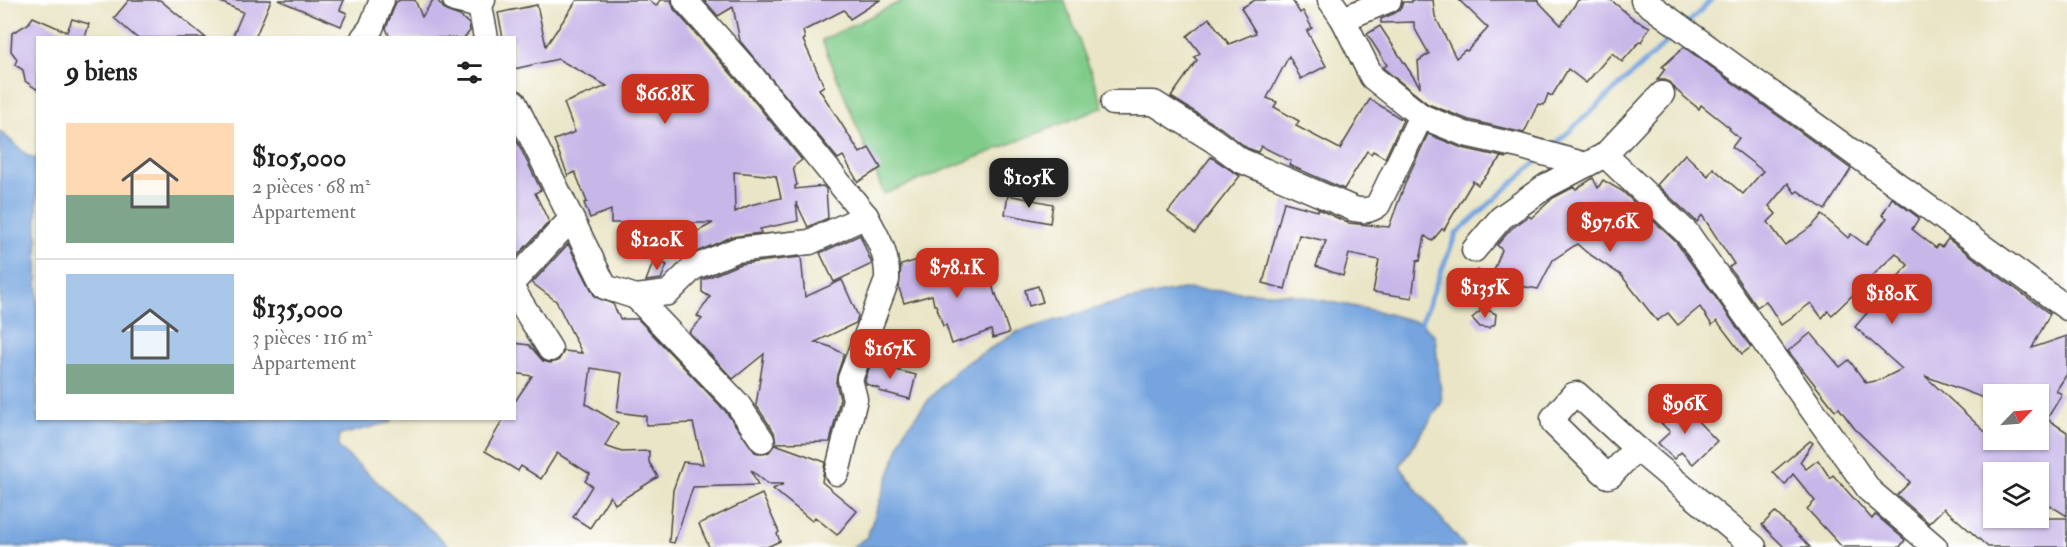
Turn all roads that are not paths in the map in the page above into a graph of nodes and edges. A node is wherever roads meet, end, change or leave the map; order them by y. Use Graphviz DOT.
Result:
graph roads {
  1 [pos="382,0"];
  2 [pos="455,0"];
  3 [pos="686,0"];
  4 [pos="1389,0"];
  5 [pos="1643,0"];
  6 [pos="482,3"];
  7 [pos="1336,9"];
  8 [pos="365,36"];
  9 [pos="486,36"];
  10 [pos="1662,94"];
  11 [pos="1113,103"];
  12 [pos="516,106"];
  13 [pos="1421,116"];
  14 [pos="1587,161"];
  15 [pos="866,216"];
  16 [pos="571,219"];
  17 [pos="1474,250"];
  18 [pos="517,275"];
  19 [pos="636,297"];
  20 [pos="2067,308"];
  21 [pos="550,349"];
  22 [pos="762,440"];
  23 [pos="1636,448"];
  24 [pos="837,473"];
  25 [pos="1754,547"];
  26 [pos="1935,547"];
  1 -- 8 [label="street"];
  2 -- 6 [label="street"];
  3 -- 15 [label="street"];
  4 -- 7 [label="street"];
  5 -- 20 [label="street"];
  6 -- 9 [label="street"];
  7 -- 13 [label="street"];
  10 -- 14 [label="street"];
  11 -- 13 [label="street"];
  12 -- 16 [label="street"];
  13 -- 14 [label="street"];
  14 -- 17 [label="street"];
  14 -- 26 [label="street"];
  15 -- 19 [label="street"];
  15 -- 24 [label="street"];
  16 -- 18 [label="street"];
  16 -- 19 [label="street"];
  18 -- 21 [label="street"];
  19 -- 22 [label="street"];
  23 -- 25 [label="street"];
}
